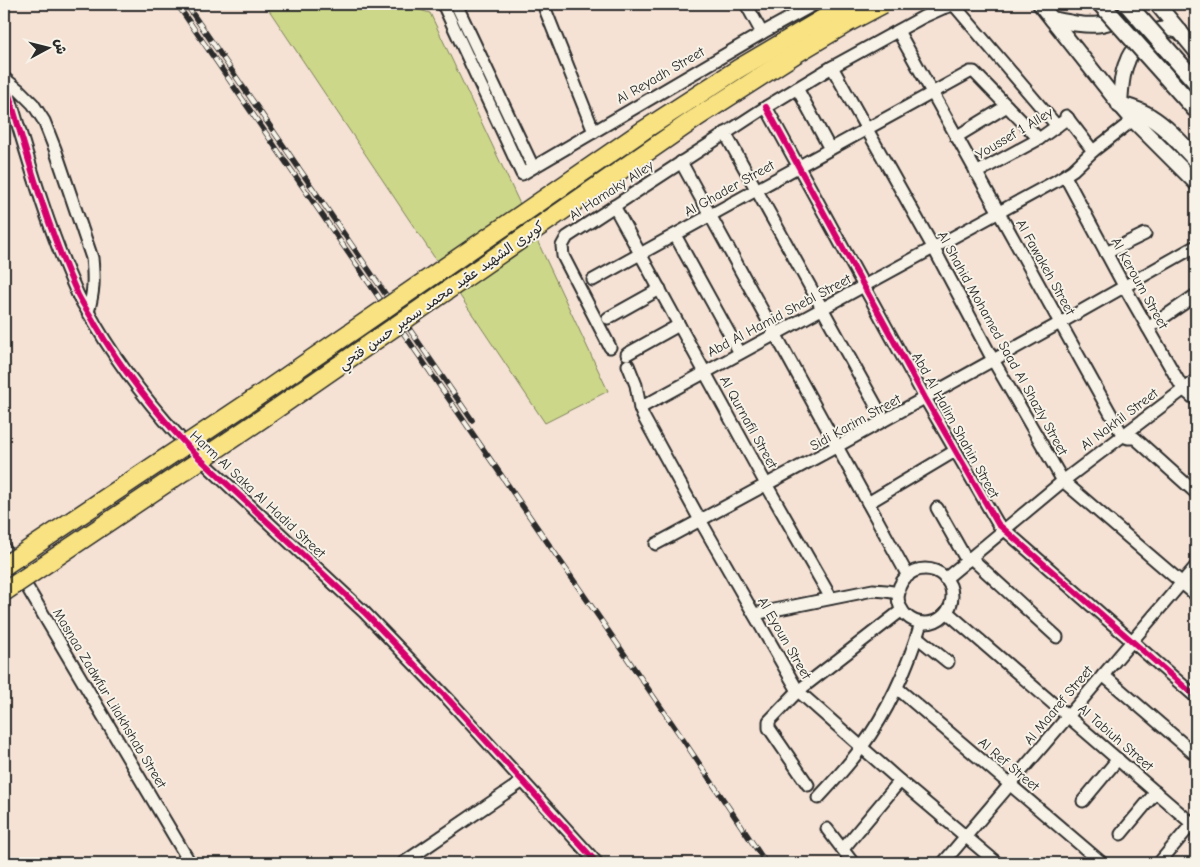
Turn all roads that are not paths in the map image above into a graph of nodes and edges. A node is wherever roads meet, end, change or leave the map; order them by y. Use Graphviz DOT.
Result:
graph roads {
  1 [pos="443,4"];
  2 [pos="456,4"];
  3 [pos="544,4"];
  4 [pos="746,4"];
  5 [pos="815,4"];
  6 [pos="848,4"];
  7 [pos="883,4"];
  8 [pos="955,4"];
  9 [pos="1040,4"];
  10 [pos="1101,4"];
  11 [pos="1127,4"];
  12 [pos="1136,4"];
  13 [pos="1157,4"];
  14 [pos="798,8"];
  15 [pos="1052,19"];
  16 [pos="898,31"];
  17 [pos="1180,32"];
  18 [pos="762,33"];
  19 [pos="1196,51"];
  20 [pos="832,67"];
  21 [pos="4,78"];
  22 [pos="1196,82"];
  23 [pos="797,88"];
  24 [pos="932,93"];
  25 [pos="1120,105"];
  26 [pos="1007,106"];
  27 [pos="766,107"];
  28 [pos="1196,110"];
  29 [pos="1133,120"];
  30 [pos="1057,126"];
  31 [pos="867,129"];
  32 [pos="594,132"];
  33 [pos="725,133"];
  34 [pos="956,137"];
  35 [pos="1039,139"];
  36 [pos="830,149"];
  37 [pos="1093,150"];
  38 [pos="1196,160"];
  39 [pos="681,162"];
  40 [pos="534,167"];
  41 [pos="799,167"];
  42 [pos="976,173"];
  43 [pos="1065,176"];
  44 [pos="1196,183"];
  45 [pos="756,190"];
  46 [pos="614,206"];
  47 [pos="998,212"];
  48 [pos="710,215"];
  49 [pos="1144,234"];
  50 [pos="674,235"];
  51 [pos="1196,246"];
  52 [pos="933,247"];
  53 [pos="1106,253"];
  54 [pos="641,254"];
  55 [pos="593,280"];
  56 [pos="864,286"];
  57 [pos="1124,286"];
  58 [pos="660,289"];
  59 [pos="1196,295"];
  60 [pos="822,308"];
  61 [pos="88,312"];
  62 [pos="608,318"];
  63 [pos="1060,323"];
  64 [pos="679,325"];
  65 [pos="1148,328"];
  66 [pos="775,334"];
  67 [pos="610,347"];
  68 [pos="740,353"];
  69 [pos="994,360"];
  70 [pos="705,372"];
  71 [pos="1196,380"];
  72 [pos="1183,389"];
  73 [pos="925,398"];
  74 [pos="1196,400"];
  75 [pos="640,408"];
  76 [pos="884,420"];
  77 [pos="1123,436"];
  78 [pos="836,447"];
  79 [pos="955,451"];
  80 [pos="1063,481"];
  81 [pos="766,484"];
  82 [pos="1196,493"];
  83 [pos="868,503"];
  84 [pos="937,508"];
  85 [pos="700,520"];
  86 [pos="1005,530"];
  87 [pos="656,544"];
  88 [pos="4,548"];
  89 [pos="969,560"];
  90 [pos="4,566"];
  91 [pos="1196,566"];
  92 [pos="908,576"];
  93 [pos="945,579"];
  94 [pos="1182,582"];
  95 [pos="4,592"];
  96 [pos="899,593"];
  97 [pos="1196,595"];
  98 [pos="831,598"];
  99 [pos="902,610"];
  100 [pos="946,612"];
  101 [pos="754,614"];
  102 [pos="921,622"];
  103 [pos="917,637"];
  104 [pos="1057,637"];
  105 [pos="1132,641"];
  106 [pos="948,662"];
  107 [pos="1103,675"];
  108 [pos="897,688"];
  109 [pos="798,691"];
  110 [pos="1196,697"];
  111 [pos="1068,716"];
  112 [pos="862,748"];
  113 [pos="1196,755"];
  114 [pos="1118,760"];
  115 [pos="523,781"];
  116 [pos="900,781"];
  117 [pos="1010,784"];
  118 [pos="808,785"];
  119 [pos="1156,792"];
  120 [pos="818,798"];
  121 [pos="1082,801"];
  122 [pos="1195,823"];
  123 [pos="827,829"];
  124 [pos="1121,834"];
  125 [pos="966,836"];
  126 [pos="843,849"];
  127 [pos="190,863"];
  128 [pos="405,863"];
  129 [pos="597,863"];
  130 [pos="853,863"];
  131 [pos="943,863"];
  132 [pos="997,863"];
  133 [pos="1102,863"];
  134 [pos="1159,863"];
  1 -- 40 [label="street, Al Reyadh Street"];
  2 -- 40 [label="street"];
  3 -- 32 [label="street"];
  4 -- 18 [label="street"];
  5 -- 14 [label="street, Al Reyadh Street"];
  6 -- 90 [label="main road, كوبرى الشهيد عقيد محمد سمير حسن فتحي, bridge"];
  7 -- 95 [label="main road, كوبرى الشهيد عقيد محمد سمير حسن فتحي, bridge"];
  8 -- 16 [label="street, Al Hamaky Alley"];
  8 -- 30 [label="street"];
  9 -- 15 [label="street"];
  10 -- 28 [label="main road, bridge"];
  11 -- 22 [label="main road, bridge"];
  12 -- 15 [label="street"];
  13 -- 17 [label="street"];
  14 -- 18 [label="street, Al Reyadh Street"];
  15 -- 25 [label="street"];
  16 -- 20 [label="street, Al Hamaky Alley"];
  16 -- 24 [label="street, Al Fawakeh Street"];
  17 -- 19 [label="street"];
  17 -- 25 [label="street"];
  18 -- 32 [label="street, Al Reyadh Street"];
  20 -- 23 [label="street, Al Hamaky Alley"];
  20 -- 31 [label="street, Al Shahid Mohamed Saad Al Shazly Street"];
  21 -- 61 [label="street, Harm Al Saka Al Hadid Street"];
  21 -- 61 [label="street, Harm Al Saka Al Hadid Street"];
  23 -- 27 [label="street, Al Hamaky Alley"];
  23 -- 36 [label="street"];
  24 -- 26 [label="street, Al Ghader Street"];
  24 -- 31 [label="street, Al Ghader Street"];
  24 -- 34 [label="street, Al Fawakeh Street"];
  25 -- 29 [label="street"];
  25 -- 38 [label="main road"];
  26 -- 34 [label="street"];
  26 -- 35 [label="street"];
  27 -- 33 [label="street, Al Hamaky Alley"];
  27 -- 41 [label="street, Abd Al Halim Shahin Street"];
  29 -- 37 [label="street, Abd Al Hamid Shebl Street"];
  29 -- 44 [label="street"];
  30 -- 35 [label="street, Youssef 1 Alley"];
  30 -- 37 [label="street, Youssef 1 Alley"];
  31 -- 36 [label="street, Al Ghader Street"];
  31 -- 52 [label="street, Al Shahid Mohamed Saad Al Shazly Street"];
  32 -- 40 [label="street, Al Reyadh Street"];
  33 -- 39 [label="street, Al Hamaky Alley"];
  33 -- 45 [label="street"];
  34 -- 42 [label="street, Al Fawakeh Street"];
  35 -- 42 [label="street, Youssef 1 Alley"];
  36 -- 41 [label="street, Al Ghader Street"];
  37 -- 43 [label="street, Abd Al Hamid Shebl Street"];
  39 -- 46 [label="street, Al Hamaky Alley"];
  39 -- 48 [label="street"];
  41 -- 45 [label="street, Al Ghader Street"];
  41 -- 56 [label="street, Abd Al Halim Shahin Street"];
  42 -- 47 [label="street, Al Fawakeh Street"];
  43 -- 47 [label="street, Abd Al Hamid Shebl Street"];
  43 -- 53 [label="street, Al Keroum Street"];
  45 -- 48 [label="street, Al Ghader Street"];
  45 -- 60 [label="street"];
  46 -- 54 [label="street, Al Qurnafil Street"];
  46 -- 67 [label="street, Al Hamaky Alley"];
  47 -- 52 [label="street, Abd Al Hamid Shebl Street"];
  47 -- 63 [label="street, Al Fawakeh Street"];
  48 -- 50 [label="street, Al Ghader Street"];
  48 -- 66 [label="street"];
  49 -- 53 [label="street"];
  50 -- 54 [label="street, Al Ghader Street"];
  50 -- 68 [label="street"];
  51 -- 57 [label="street, Sidi Karim Street"];
  52 -- 56 [label="street, Abd Al Hamid Shebl Street"];
  52 -- 69 [label="street, Al Shahid Mohamed Saad Al Shazly Street"];
  53 -- 57 [label="street, Al Keroum Street"];
  54 -- 55 [label="street, Al Ghader Street"];
  54 -- 58 [label="street, Al Qurnafil Street"];
  56 -- 60 [label="street, Abd Al Hamid Shebl Street"];
  56 -- 73 [label="street, Abd Al Halim Shahin Street"];
  57 -- 63 [label="street, Sidi Karim Street"];
  57 -- 65 [label="street, Al Keroum Street"];
  58 -- 62 [label="street"];
  58 -- 64 [label="street, Al Qurnafil Street"];
  59 -- 65 [label="street"];
  60 -- 66 [label="street, Abd Al Hamid Shebl Street"];
  60 -- 76 [label="street"];
  61 -- 115 [label="street, Harm Al Saka Al Hadid Street"];
  63 -- 69 [label="street, Sidi Karim Street"];
  63 -- 77 [label="street, Al Fawakeh Street"];
  64 -- 70 [label="street, Al Qurnafil Street"];
  64 -- 75 [label="street, Al Eyoun Street"];
  65 -- 72 [label="street, Al Keroum Street"];
  66 -- 68 [label="street, Abd Al Hamid Shebl Street"];
  66 -- 78 [label="street"];
  68 -- 70 [label="street, Abd Al Hamid Shebl Street"];
  69 -- 73 [label="street, Sidi Karim Street"];
  69 -- 80 [label="street, Al Shahid Mohamed Saad Al Shazly Street"];
  70 -- 75 [label="street, Abd Al Hamid Shebl Street"];
  70 -- 81 [label="street, Al Qurnafil Street"];
  71 -- 72 [label="street, Al Nakhil Street"];
  72 -- 74 [label="street, Al Keroum Street"];
  72 -- 77 [label="street, Al Nakhil Street"];
  73 -- 76 [label="street, Sidi Karim Street"];
  73 -- 79 [label="street, Abd Al Halim Shahin Street"];
  75 -- 85 [label="street, Al Eyoun Street"];
  76 -- 78 [label="street, Sidi Karim Street"];
  77 -- 80 [label="street, Al Nakhil Street"];
  77 -- 82 [label="street"];
  78 -- 81 [label="street, Sidi Karim Street"];
  78 -- 83 [label="street"];
  79 -- 83 [label="street"];
  79 -- 86 [label="street, Abd Al Halim Shahin Street"];
  80 -- 86 [label="street, Al Nakhil Street"];
  80 -- 94 [label="street, Al Shahid Mohamed Saad Al Shazly Street"];
  81 -- 85 [label="street, Sidi Karim Street"];
  81 -- 98 [label="street, Al Qurnafil Street"];
  83 -- 92 [label="street"];
  84 -- 89 [label="street"];
  85 -- 87 [label="street, Sidi Karim Street"];
  85 -- 101 [label="street, Al Eyoun Street"];
  86 -- 89 [label="street, Al Nakhil Street"];
  86 -- 105 [label="street, Abd Al Halim Shahin Street"];
  88 -- 127 [label="street, Masnaa Zadwfur Lilakhshab Street"];
  89 -- 93 [label="street, Al Nakhil Street"];
  89 -- 104 [label="street"];
  91 -- 94 [label="street, Al Maaref Street"];
  92 -- 93 [label="street"];
  92 -- 96 [label="street"];
  93 -- 100 [label="street"];
  94 -- 97 [label="street, Al Shahid Mohamed Saad Al Shazly Street"];
  94 -- 105 [label="street, Al Maaref Street"];
  96 -- 98 [label="street"];
  96 -- 99 [label="street"];
  98 -- 101 [label="street"];
  99 -- 102 [label="street"];
  99 -- 109 [label="street"];
  100 -- 102 [label="street"];
  100 -- 111 [label="street, Al Tabiuh Street"];
  101 -- 109 [label="street, Al Eyoun Street"];
  102 -- 103 [label="street"];
  103 -- 106 [label="street"];
  103 -- 108 [label="street"];
  105 -- 107 [label="street, Al Maaref Street"];
  105 -- 110 [label="street, Abd Al Halim Shahin Street"];
  107 -- 111 [label="street, Al Maaref Street"];
  107 -- 113 [label="street"];
  108 -- 112 [label="street"];
  108 -- 117 [label="street, Al Ref Street"];
  109 -- 112 [label="street, Al Eyoun Street"];
  109 -- 118 [label="street"];
  111 -- 114 [label="street, Al Tabiuh Street"];
  111 -- 117 [label="street, Al Maaref Street"];
  112 -- 116 [label="street, Al Eyoun Street"];
  112 -- 120 [label="street"];
  114 -- 119 [label="street, Al Tabiuh Street"];
  114 -- 121 [label="street"];
  115 -- 128 [label="street"];
  115 -- 129 [label="street, Harm Al Saka Al Hadid Street"];
  116 -- 125 [label="street, Al Eyoun Street"];
  116 -- 126 [label="street"];
  117 -- 125 [label="street, Al Maaref Street"];
  117 -- 133 [label="street, Al Ref Street"];
  119 -- 122 [label="street, Al Tabiuh Street"];
  119 -- 124 [label="street"];
  122 -- 134 [label="street"];
  123 -- 126 [label="street"];
  125 -- 131 [label="street, Al Maaref Street"];
  125 -- 132 [label="street, Al Eyoun Street"];
  126 -- 130 [label="street"];
}
